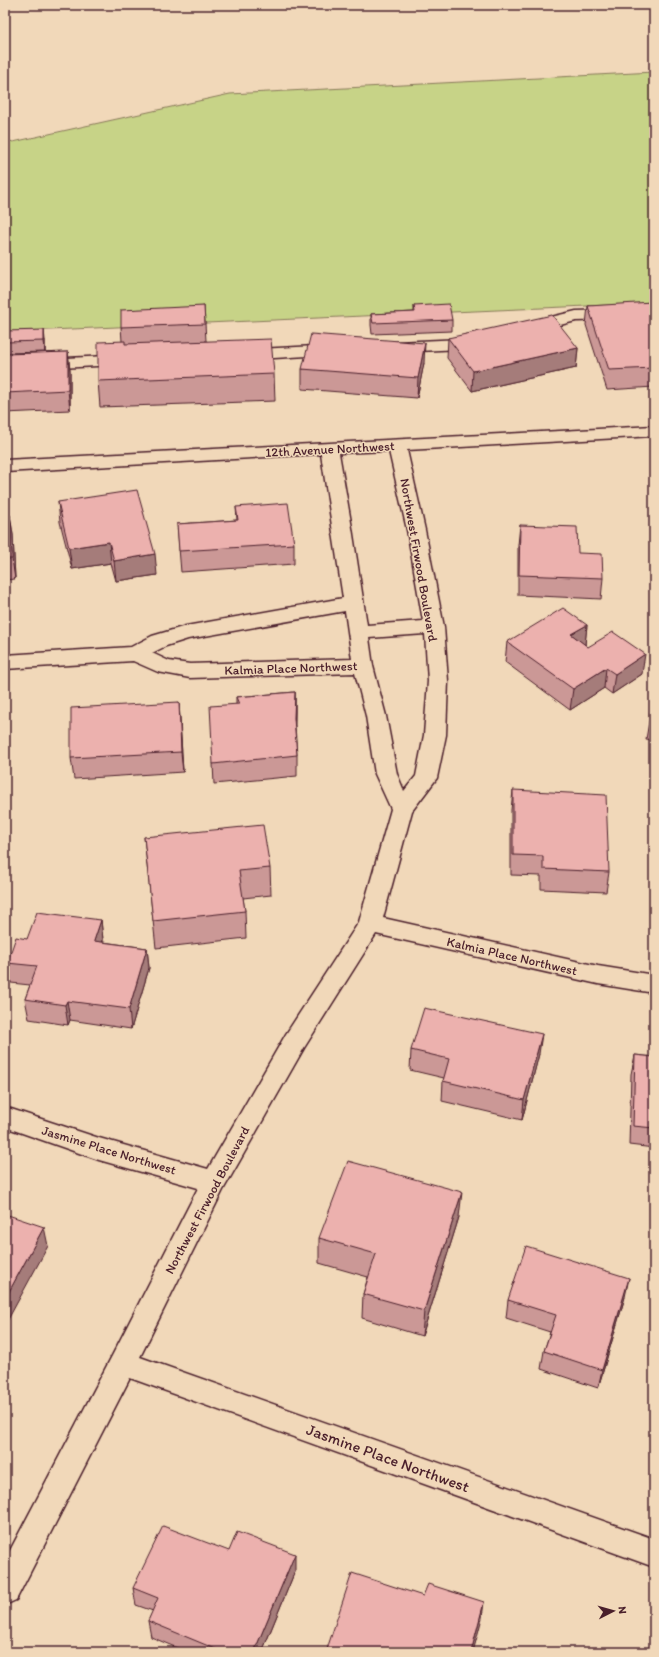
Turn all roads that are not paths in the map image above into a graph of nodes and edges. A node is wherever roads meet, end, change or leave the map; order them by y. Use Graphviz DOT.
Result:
graph roads {
  1 [pos="654,314"];
  2 [pos="515,331"];
  3 [pos="492,337"];
  4 [pos="383,348"];
  5 [pos="352,350"];
  6 [pos="226,355"];
  7 [pos="147,359"];
  8 [pos="5,366"];
  9 [pos="654,431"];
  10 [pos="397,445"];
  11 [pos="329,449"];
  12 [pos="5,466"];
  13 [pos="354,603"];
  14 [pos="434,627"];
  15 [pos="358,632"];
  16 [pos="135,654"];
  17 [pos="5,662"];
  18 [pos="363,666"];
  19 [pos="402,809"];
  20 [pos="370,924"];
  21 [pos="654,984"];
  22 [pos="5,1118"];
  23 [pos="214,1182"];
  24 [pos="123,1363"];
  25 [pos="654,1553"];
  26 [pos="5,1590"];
  1 -- 2 [label="street"];
  3 -- 4 [label="street"];
  5 -- 6 [label="street"];
  7 -- 8 [label="street"];
  9 -- 10 [label="street, 12th Avenue Northwest"];
  10 -- 11 [label="street, 12th Avenue Northwest"];
  10 -- 14 [label="street, Northwest Firwood Boulevard"];
  11 -- 12 [label="street, 12th Avenue Northwest"];
  11 -- 13 [label="street"];
  13 -- 15 [label="street"];
  13 -- 16 [label="street, Kalmia Place Northwest"];
  14 -- 15 [label="street"];
  14 -- 19 [label="street, Northwest Firwood Boulevard"];
  15 -- 18 [label="street, Kalmia Place Northwest"];
  16 -- 17 [label="street, Kalmia Place Northwest"];
  16 -- 18 [label="street, Kalmia Place Northwest"];
  18 -- 19 [label="street"];
  19 -- 20 [label="street, Northwest Firwood Boulevard"];
  20 -- 21 [label="street, Kalmia Place Northwest"];
  20 -- 23 [label="street, Northwest Firwood Boulevard"];
  22 -- 23 [label="street, Jasmine Place Northwest"];
  23 -- 24 [label="street, Northwest Firwood Boulevard"];
  24 -- 25 [label="street, Jasmine Place Northwest"];
  24 -- 26 [label="street, Northwest Firwood Boulevard"];
}
